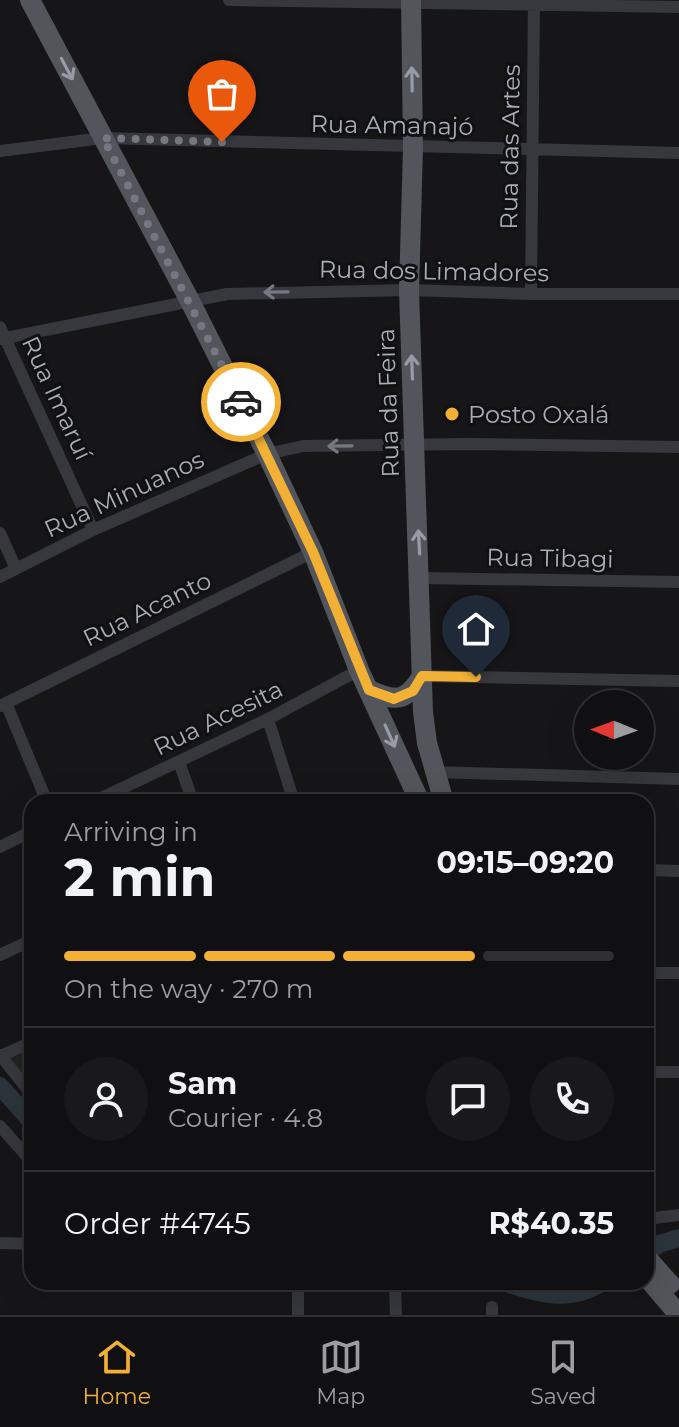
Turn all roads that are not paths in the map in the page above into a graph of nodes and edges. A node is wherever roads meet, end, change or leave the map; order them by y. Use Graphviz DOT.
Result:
graph roads {
  1 [pos="30,0"];
  2 [pos="229,0"];
  3 [pos="411,2"];
  4 [pos="534,2"];
  5 [pos="679,7"];
  6 [pos="103,138"];
  7 [pos="413,148"];
  8 [pos="532,150"];
  9 [pos="0,151"];
  10 [pos="679,153"];
  11 [pos="409,290"];
  12 [pos="531,294"];
  13 [pos="679,294"];
  14 [pos="190,301"];
  15 [pos="2,335"];
  16 [pos="415,445"];
  17 [pos="679,447"];
  18 [pos="267,454"];
  19 [pos="93,530"];
  20 [pos="0,533"];
  21 [pos="313,552"];
  22 [pos="16,569"];
  23 [pos="0,577"];
  24 [pos="421,578"];
  25 [pos="679,582"];
  26 [pos="359,670"];
  27 [pos="422,676"];
  28 [pos="679,681"];
  29 [pos="369,690"];
  30 [pos="3,705"];
  31 [pos="268,719"];
  32 [pos="179,762"];
  33 [pos="434,772"];
  34 [pos="679,779"];
  35 [pos="43,794"];
  36 [pos="110,794"];
  37 [pos="190,794"];
  38 [pos="291,794"];
  39 [pos="416,794"];
  40 [pos="441,794"];
  41 [pos="24,835"];
  42 [pos="0,847"];
  43 [pos="654,870"];
  44 [pos="679,871"];
  45 [pos="24,944"];
  46 [pos="0,955"];
  47 [pos="654,973"];
  48 [pos="679,973"];
  49 [pos="24,1046"];
  50 [pos="1,1056"];
  51 [pos="654,1072"];
  52 [pos="679,1072"];
  53 [pos="24,1085"];
  54 [pos="0,1126"];
  55 [pos="24,1153"];
  56 [pos="679,1215"];
  57 [pos="654,1218"];
  58 [pos="0,1243"];
  59 [pos="24,1244"];
  60 [pos="654,1271"];
  61 [pos="654,1275"];
  62 [pos="298,1290"];
  63 [pos="395,1290"];
  64 [pos="679,1294"];
  65 [pos="298,1315"];
  66 [pos="396,1315"];
  67 [pos="679,1315"];
  1 -- 6 [label="main road, one-way"];
  2 -- 3 [label="street"];
  3 -- 4 [label="street"];
  7 -- 3 [label="main road, Rua da Feira, one-way"];
  4 -- 5 [label="street"];
  4 -- 8 [label="street, Rua das Artes"];
  6 -- 7 [label="street, Rua Amanajó"];
  6 -- 9 [label="street, Rua Amanajó"];
  6 -- 14 [label="main road"];
  7 -- 8 [label="street, Rua Amanajó"];
  7 -- 11 [label="main road, Rua da Feira"];
  8 -- 10 [label="street, Rua Amanajó"];
  8 -- 12 [label="street, Rua das Artes"];
  11 -- 12 [label="street, Rua dos Limadores"];
  11 -- 14 [label="street, Rua dos Limadores, one-way"];
  16 -- 11 [label="main road, Rua da Feira, one-way"];
  12 -- 13 [label="street, Rua dos Limadores"];
  14 -- 15 [label="street, Rua dos Limadores"];
  14 -- 18 [label="main road"];
  15 -- 19 [label="street, Rua Imaruí"];
  16 -- 17 [label="street, Rua Minuanos"];
  16 -- 18 [label="street, Rua Minuanos, one-way"];
  24 -- 16 [label="main road, Rua da Feira, one-way"];
  18 -- 19 [label="street, Rua Minuanos"];
  18 -- 21 [label="main road"];
  19 -- 22 [label="street, Rua Minuanos"];
  20 -- 22 [label="street"];
  21 -- 26 [label="main road"];
  21 -- 30 [label="street, Rua Acanto"];
  22 -- 23 [label="street, Rua Minuanos"];
  24 -- 25 [label="street, Rua Tibagi"];
  24 -- 27 [label="main road, Rua da Feira"];
  26 -- 29 [label="main road"];
  26 -- 31 [label="street, Rua Acesita"];
  27 -- 28 [label="street"];
  27 -- 29 [label="main road"];
  27 -- 33 [label="main road, Rua da Feira"];
  29 -- 39 [label="main road, one-way"];
  30 -- 35 [label="street"];
  31 -- 32 [label="street, Rua Acesita"];
  31 -- 38 [label="street"];
  32 -- 36 [label="street, Rua Acesita"];
  32 -- 37 [label="street"];
  33 -- 34 [label="street"];
  33 -- 40 [label="main road, Rua da Feira"];
  41 -- 42 [label="street"];
  43 -- 44 [label="street"];
  45 -- 46 [label="street"];
  47 -- 48 [label="street"];
  49 -- 50 [label="street"];
  50 -- 53 [label="street"];
  51 -- 52 [label="street"];
  54 -- 55 [label="street"];
  56 -- 57 [label="street"];
  58 -- 59 [label="street"];
  60 -- 64 [label="main road"];
  61 -- 67 [label="main road"];
  62 -- 65 [label="street"];
  63 -- 66 [label="street"];
}
